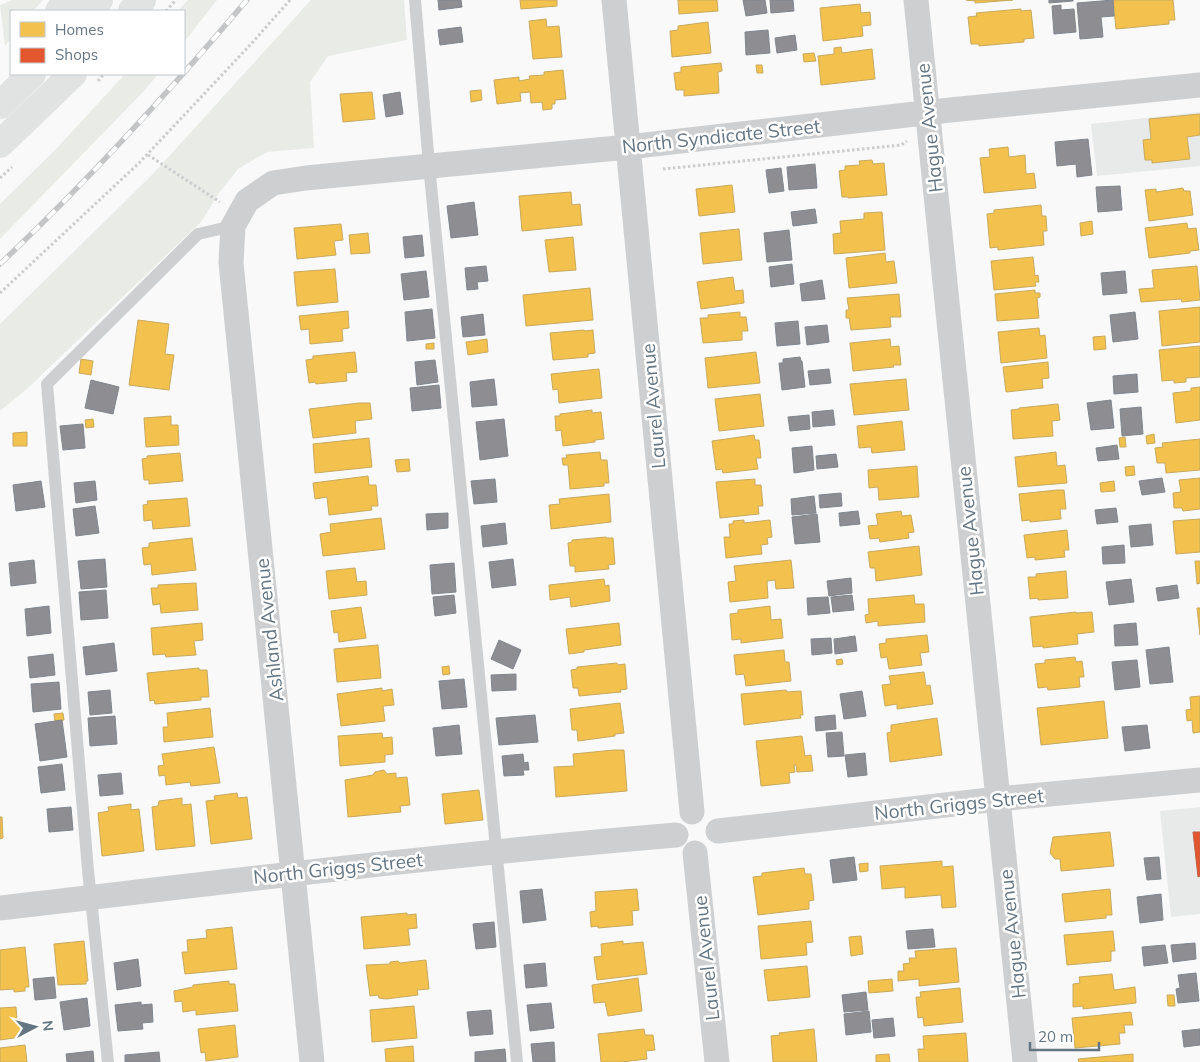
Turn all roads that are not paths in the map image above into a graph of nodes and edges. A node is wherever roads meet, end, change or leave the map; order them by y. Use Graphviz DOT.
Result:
graph roads {
  1 [pos="99,0"];
  2 [pos="142,0"];
  3 [pos="415,0"];
  4 [pos="614,0"];
  5 [pos="916,0"];
  6 [pos="89,10"];
  7 [pos="133,10"];
  8 [pos="10,73"];
  9 [pos="31,75"];
  10 [pos="72,75"];
  11 [pos="1200,85"];
  12 [pos="0,86"];
  13 [pos="0,105"];
  14 [pos="927,113"];
  15 [pos="0,144"];
  16 [pos="628,147"];
  17 [pos="429,165"];
  18 [pos="240,214"];
  19 [pos="1200,780"];
  20 [pos="998,799"];
  21 [pos="692,812"];
  22 [pos="718,831"];
  23 [pos="676,835"];
  24 [pos="496,851"];
  25 [pos="695,853"];
  26 [pos="294,873"];
  27 [pos="91,897"];
  28 [pos="0,908"];
  29 [pos="108,1062"];
  30 [pos="312,1062"];
  31 [pos="517,1062"];
  32 [pos="717,1062"];
  33 [pos="1025,1062"];
  1 -- 6 [label="main road"];
  2 -- 7 [label="main road"];
  3 -- 17 [label="lane"];
  4 -- 16 [label="street, Laurel Avenue"];
  5 -- 14 [label="street, Hague Avenue"];
  8 -- 12 [label="main road"];
  9 -- 13 [label="main road"];
  10 -- 15 [label="main road"];
  11 -- 14 [label="street, North Syndicate Street"];
  14 -- 16 [label="street, North Syndicate Street"];
  14 -- 20 [label="street, Hague Avenue"];
  16 -- 17 [label="street, North Syndicate Street"];
  16 -- 21 [label="street, Laurel Avenue"];
  17 -- 18 [label="street, North Syndicate Street"];
  17 -- 24 [label="lane"];
  18 -- 26 [label="street, Ashland Avenue"];
  18 -- 27 [label="lane"];
  19 -- 20 [label="street, North Griggs Street"];
  20 -- 22 [label="street, North Griggs Street"];
  20 -- 33 [label="street, Hague Avenue"];
  21 -- 22 [label="street"];
  21 -- 23 [label="street"];
  22 -- 25 [label="street"];
  23 -- 24 [label="street, North Griggs Street"];
  23 -- 25 [label="street"];
  24 -- 26 [label="street, North Griggs Street"];
  24 -- 31 [label="lane"];
  25 -- 32 [label="street, Laurel Avenue"];
  26 -- 27 [label="street, North Griggs Street"];
  26 -- 30 [label="street, Ashland Avenue"];
  27 -- 28 [label="street, North Griggs Street"];
  27 -- 29 [label="lane"];
}
